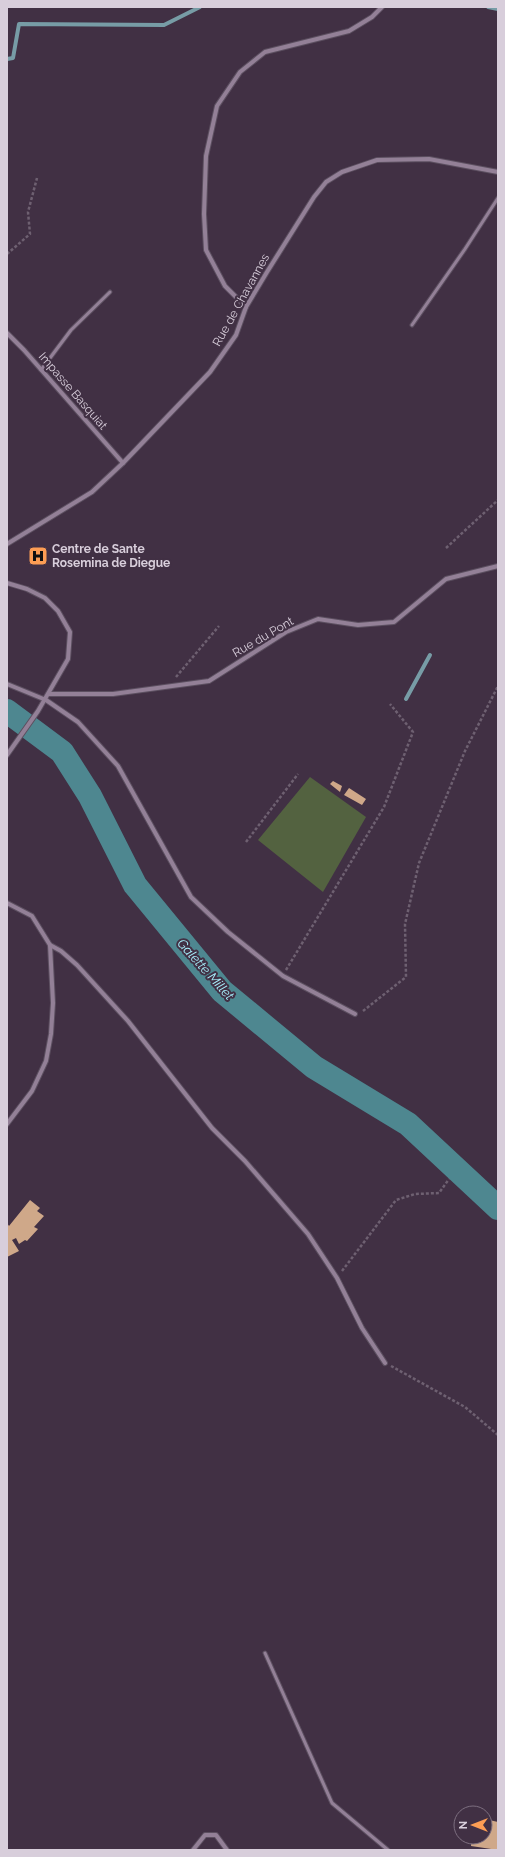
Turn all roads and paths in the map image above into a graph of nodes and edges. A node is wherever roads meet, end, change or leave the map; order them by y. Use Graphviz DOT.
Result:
graph roads {
  1 [pos="382,7"];
  2 [pos="498,172"];
  3 [pos="38,178"];
  4 [pos="498,198"];
  5 [pos="7,254"];
  6 [pos="110,292"];
  7 [pos="246,307"];
  8 [pos="412,325"];
  9 [pos="7,333"];
  10 [pos="41,370"];
  11 [pos="123,463"];
  12 [pos="498,500"];
  13 [pos="7,544"];
  14 [pos="446,548"];
  15 [pos="498,566"];
  16 [pos="7,583"];
  17 [pos="219,626"];
  18 [pos="7,684"];
  19 [pos="498,686"];
  20 [pos="167,688"];
  21 [pos="49,694"];
  22 [pos="46,700"];
  23 [pos="390,704"];
  24 [pos="8,754"];
  25 [pos="298,774"];
  26 [pos="246,842"];
  27 [pos="7,903"];
  28 [pos="50,945"];
  29 [pos="283,976"];
  30 [pos="355,1014"];
  31 [pos="7,1124"];
  32 [pos="449,1179"];
  33 [pos="337,1278"];
  34 [pos="385,1363"];
  35 [pos="498,1435"];
  36 [pos="266,1654"];
  37 [pos="193,1850"];
  38 [pos="227,1850"];
  39 [pos="388,1850"];
  1 -- 7 [label="street"];
  2 -- 7 [label="street, Rue de Chavannes"];
  3 -- 5 [label="path"];
  4 -- 8 [label="lane"];
  6 -- 10 [label="lane"];
  7 -- 11 [label="street, Rue de Chavannes"];
  9 -- 10 [label="street, Impasse Basquiat"];
  10 -- 11 [label="street, Impasse Basquiat"];
  11 -- 13 [label="street, Rue de Chavannes"];
  12 -- 14 [label="path"];
  15 -- 20 [label="street, Rue du Pont"];
  16 -- 21 [label="street"];
  17 -- 20 [label="path"];
  18 -- 22 [label="street"];
  19 -- 30 [label="path"];
  20 -- 21 [label="street, Rue du Pont"];
  21 -- 22 [label="street"];
  22 -- 24 [label="street"];
  22 -- 29 [label="street"];
  23 -- 29 [label="path"];
  25 -- 26 [label="path"];
  27 -- 28 [label="street"];
  28 -- 31 [label="street"];
  28 -- 33 [label="street"];
  29 -- 30 [label="street"];
  32 -- 33 [label="path"];
  33 -- 34 [label="street"];
  34 -- 35 [label="path"];
  36 -- 39 [label="lane"];
  37 -- 38 [label="street"];
}
